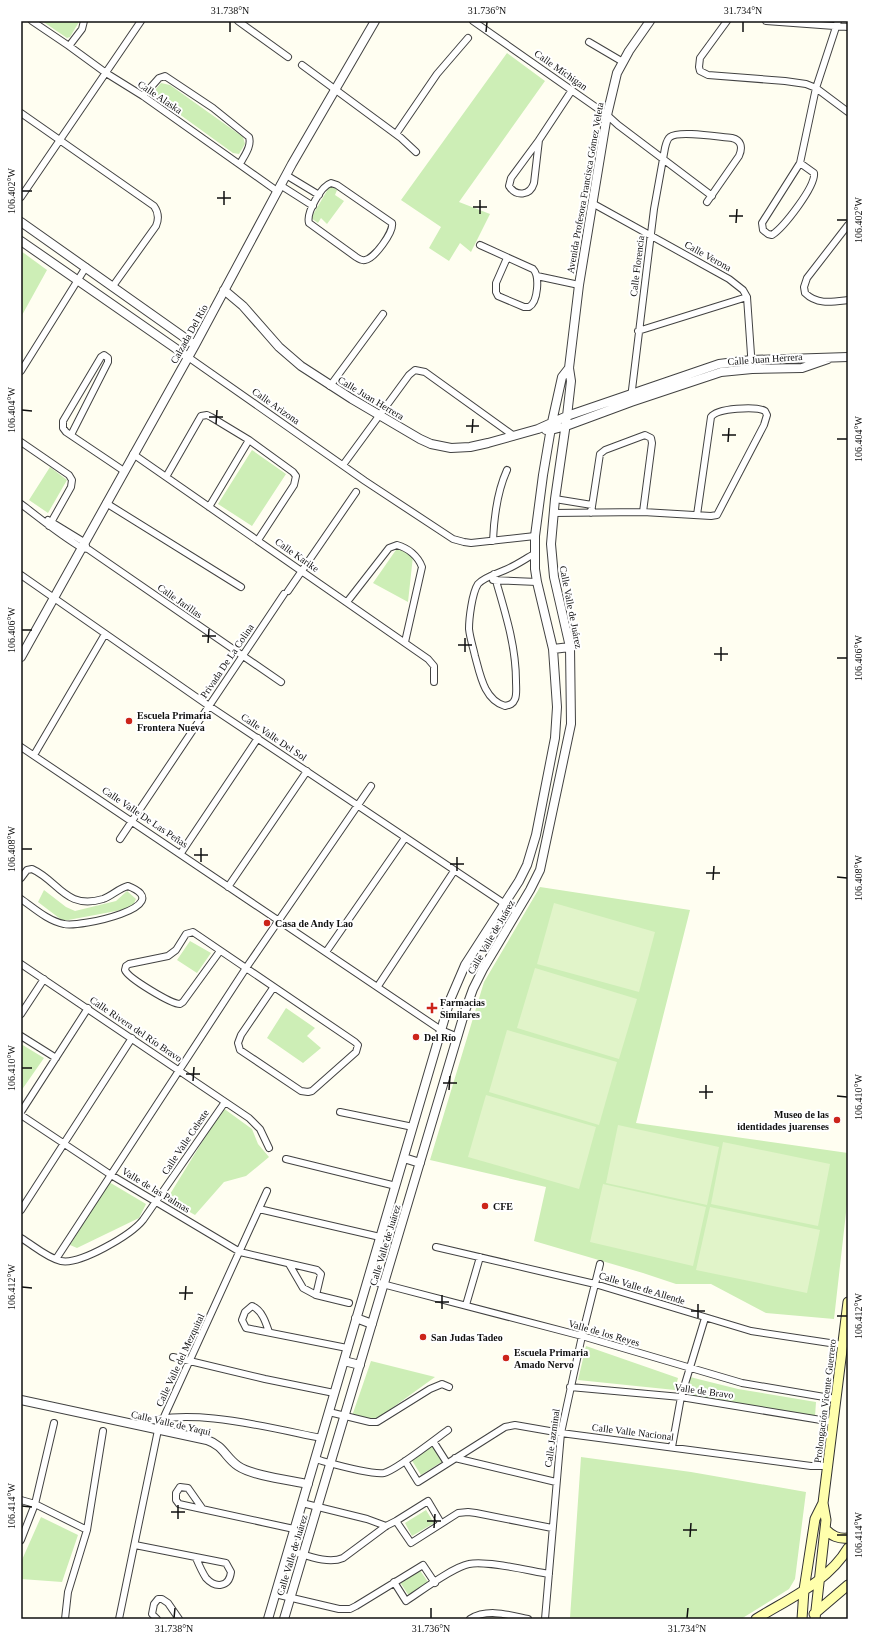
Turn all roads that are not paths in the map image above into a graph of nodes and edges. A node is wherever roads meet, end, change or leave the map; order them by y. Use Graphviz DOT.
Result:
graph roads {
  1 [pos="32,21"];
  2 [pos="84,21"];
  3 [pos="141,21"];
  4 [pos="238,21"];
  5 [pos="375,21"];
  6 [pos="473,21"];
  7 [pos="650,21"];
  8 [pos="727,21"];
  9 [pos="766,21"];
  10 [pos="773,21"];
  11 [pos="837,24"];
  12 [pos="848,27"];
  13 [pos="468,38"];
  14 [pos="589,42"];
  15 [pos="69,46"];
  16 [pos="288,57"];
  17 [pos="623,62"];
  18 [pos="302,66"];
  19 [pos="106,73"];
  20 [pos="816,88"];
  21 [pos="572,90"];
  22 [pos="335,91"];
  23 [pos="143,96"];
  24 [pos="848,112"];
  25 [pos="21,113"];
  26 [pos="607,116"];
  27 [pos="396,134"];
  28 [pos="60,140"];
  29 [pos="538,140"];
  30 [pos="416,152"];
  31 [pos="663,159"];
  32 [pos="800,163"];
  33 [pos="240,164"];
  34 [pos="286,175"];
  35 [pos="279,188"];
  36 [pos="319,195"];
  37 [pos="712,196"];
  38 [pos="21,197"];
  39 [pos="707,202"];
  40 [pos="592,203"];
  41 [pos="313,206"];
  42 [pos="21,222"];
  43 [pos="848,225"];
  44 [pos="651,236"];
  45 [pos="21,241"];
  46 [pos="480,245"];
  47 [pos="507,258"];
  48 [pos="86,267"];
  49 [pos="537,276"];
  50 [pos="77,280"];
  51 [pos="579,285"];
  52 [pos="113,286"];
  53 [pos="224,290"];
  54 [pos="747,297"];
  55 [pos="848,300"];
  56 [pos="383,314"];
  57 [pos="638,331"];
  58 [pos="195,345"];
  59 [pos="188,357"];
  60 [pos="834,357"];
  61 [pos="848,357"];
  62 [pos="751,360"];
  63 [pos="568,368"];
  64 [pos="752,369"];
  65 [pos="21,371"];
  66 [pos="330,386"];
  67 [pos="631,398"];
  68 [pos="379,415"];
  69 [pos="567,416"];
  70 [pos="552,426"];
  71 [pos="566,426"];
  72 [pos="71,435"];
  73 [pos="514,436"];
  74 [pos="249,440"];
  75 [pos="21,442"];
  76 [pos="548,448"];
  77 [pos="562,450"];
  78 [pos="133,454"];
  79 [pos="343,465"];
  80 [pos="507,470"];
  81 [pos="124,471"];
  82 [pos="166,477"];
  83 [pos="356,492"];
  84 [pos="555,499"];
  85 [pos="106,503"];
  86 [pos="21,504"];
  87 [pos="592,505"];
  88 [pos="209,506"];
  89 [pos="643,512"];
  90 [pos="553,513"];
  91 [pos="591,513"];
  92 [pos="697,515"];
  93 [pos="50,524"];
  94 [pos="535,536"];
  95 [pos="258,540"];
  96 [pos="493,541"];
  97 [pos="85,546"];
  98 [pos="534,554"];
  99 [pos="302,571"];
  100 [pos="21,575"];
  101 [pos="495,577"];
  102 [pos="537,582"];
  103 [pos="241,587"];
  104 [pos="54,598"];
  105 [pos="346,602"];
  106 [pos="105,634"];
  107 [pos="404,642"];
  108 [pos="23,647"];
  109 [pos="570,647"];
  110 [pos="553,649"];
  111 [pos="242,656"];
  112 [pos="21,657"];
  113 [pos="280,682"];
  114 [pos="434,682"];
  115 [pos="209,706"];
  116 [pos="258,738"];
  117 [pos="21,747"];
  118 [pos="34,755"];
  119 [pos="307,771"];
  120 [pos="371,786"];
  121 [pos="357,806"];
  122 [pos="132,821"];
  123 [pos="405,838"];
  124 [pos="120,839"];
  125 [pos="181,853"];
  126 [pos="527,865"];
  127 [pos="540,870"];
  128 [pos="454,871"];
  129 [pos="21,878"];
  130 [pos="228,887"];
  131 [pos="21,900"];
  132 [pos="504,903"];
  133 [pos="517,912"];
  134 [pos="278,920"];
  135 [pos="220,952"];
  136 [pos="326,952"];
  137 [pos="21,964"];
  138 [pos="246,968"];
  139 [pos="44,979"];
  140 [pos="378,986"];
  141 [pos="273,988"];
  142 [pos="88,1008"];
  143 [pos="21,1014"];
  144 [pos="441,1030"];
  145 [pos="21,1036"];
  146 [pos="458,1037"];
  147 [pos="132,1038"];
  148 [pos="56,1058"];
  149 [pos="179,1071"];
  150 [pos="224,1102"];
  151 [pos="340,1112"];
  152 [pos="21,1113"];
  153 [pos="413,1127"];
  154 [pos="64,1143"];
  155 [pos="269,1148"];
  156 [pos="404,1158"];
  157 [pos="286,1159"];
  158 [pos="420,1163"];
  159 [pos="111,1175"];
  160 [pos="396,1186"];
  161 [pos="267,1191"];
  162 [pos="157,1202"];
  163 [pos="259,1209"];
  164 [pos="21,1210"];
  165 [pos="380,1237"];
  166 [pos="21,1238"];
  167 [pos="436,1247"];
  168 [pos="240,1252"];
  169 [pos="480,1257"];
  170 [pos="56,1259"];
  171 [pos="289,1264"];
  172 [pos="600,1264"];
  173 [pos="367,1280"];
  174 [pos="384,1284"];
  175 [pos="595,1284"];
  176 [pos="316,1295"];
  177 [pos="848,1302"];
  178 [pos="349,1303"];
  179 [pos="466,1305"];
  180 [pos="356,1318"];
  181 [pos="705,1318"];
  182 [pos="372,1324"];
  183 [pos="269,1332"];
  184 [pos="582,1336"];
  185 [pos="843,1345"];
  186 [pos="347,1348"];
  187 [pos="173,1357"];
  188 [pos="189,1361"];
  189 [pos="344,1361"];
  190 [pos="360,1365"];
  191 [pos="690,1369"];
  192 [pos="449,1386"];
  193 [pos="570,1387"];
  194 [pos="334,1393"];
  195 [pos="681,1398"];
  196 [pos="836,1399"];
  197 [pos="21,1400"];
  198 [pos="329,1412"];
  199 [pos="344,1416"];
  200 [pos="164,1418"];
  201 [pos="833,1422"];
  202 [pos="54,1423"];
  203 [pos="137,1425"];
  204 [pos="158,1430"];
  205 [pos="448,1430"];
  206 [pos="103,1431"];
  207 [pos="561,1433"];
  208 [pos="321,1438"];
  209 [pos="433,1441"];
  210 [pos="672,1447"];
  211 [pos="455,1458"];
  212 [pos="315,1459"];
  213 [pos="404,1461"];
  214 [pos="330,1463"];
  215 [pos="447,1463"];
  216 [pos="828,1466"];
  217 [pos="556,1482"];
  218 [pos="308,1484"];
  219 [pos="21,1500"];
  220 [pos="823,1503"];
  221 [pos="36,1504"];
  222 [pos="302,1504"];
  223 [pos="202,1508"];
  224 [pos="317,1508"];
  225 [pos="396,1522"];
  226 [pos="442,1523"];
  227 [pos="386,1526"];
  228 [pos="552,1528"];
  229 [pos="294,1529"];
  230 [pos="825,1529"];
  231 [pos="87,1530"];
  232 [pos="848,1538"];
  233 [pos="21,1540"];
  234 [pos="136,1545"];
  235 [pos="848,1548"];
  236 [pos="288,1550"];
  237 [pos="304,1553"];
  238 [pos="196,1558"];
  239 [pos="549,1574"];
  240 [pos="819,1580"];
  241 [pos="394,1582"];
  242 [pos="434,1583"];
  243 [pos="848,1585"];
  244 [pos="804,1590"];
  245 [pos="275,1594"];
  246 [pos="290,1598"];
  247 [pos="815,1616"];
  248 [pos="65,1619"];
  249 [pos="119,1619"];
  250 [pos="157,1619"];
  251 [pos="179,1619"];
  252 [pos="268,1619"];
  253 [pos="284,1619"];
  254 [pos="470,1619"];
  255 [pos="528,1619"];
  256 [pos="545,1619"];
  257 [pos="756,1619"];
  258 [pos="802,1619"];
  259 [pos="806,1619"];
  1 -- 15 [label="street, Calle Alaska"];
  2 -- 15 [label="street"];
  3 -- 19 [label="street"];
  4 -- 16 [label="street"];
  5 -- 22 [label="street, Calzada Del Río"];
  6 -- 21 [label="street, Calle Míchigan"];
  7 -- 17 [label="street, Avenida Profesora Francisca Gómez Veleta"];
  8 -- 20 [label="street"];
  9 -- 10 [label="street"];
  10 -- 11 [label="street"];
  11 -- 12 [label="street"];
  11 -- 20 [label="street"];
  13 -- 27 [label="street"];
  14 -- 17 [label="street"];
  15 -- 19 [label="street, Calle Alaska"];
  17 -- 26 [label="street, Avenida Profesora Francisca Gómez Veleta"];
  18 -- 22 [label="street"];
  19 -- 23 [label="street, Calle Alaska"];
  19 -- 28 [label="street"];
  20 -- 24 [label="street"];
  20 -- 32 [label="street"];
  21 -- 26 [label="street, Calle Míchigan"];
  21 -- 29 [label="street"];
  22 -- 27 [label="street"];
  22 -- 34 [label="street, Calzada Del Río"];
  23 -- 33 [label="street, Calle Alaska"];
  23 -- 33 [label="street"];
  25 -- 28 [label="street"];
  26 -- 31 [label="street, Calle Míchigan"];
  26 -- 40 [label="street, Avenida Profesora Francisca Gómez Veleta"];
  27 -- 30 [label="street"];
  28 -- 38 [label="street"];
  28 -- 52 [label="street"];
  29 -- 29 [label="street"];
  31 -- 37 [label="street, Calle Míchigan"];
  31 -- 37 [label="street, Calle Florencia"];
  31 -- 44 [label="street, Calle Florencia"];
  32 -- 32 [label="street"];
  33 -- 35 [label="street, Calle Alaska"];
  34 -- 35 [label="street, Calzada Del Río"];
  34 -- 36 [label="street"];
  35 -- 41 [label="street, Calle Alaska"];
  35 -- 53 [label="street, Calzada Del Río"];
  36 -- 41 [label="street"];
  36 -- 41 [label="street"];
  37 -- 39 [label="street"];
  40 -- 44 [label="street, Calle Verona"];
  40 -- 51 [label="street, Avenida Profesora Francisca Gómez Veleta"];
  42 -- 48 [label="street"];
  43 -- 55 [label="street"];
  44 -- 54 [label="street, Calle Verona"];
  44 -- 57 [label="street, Calle Florencia"];
  45 -- 50 [label="street, Calle Arizona"];
  46 -- 47 [label="street"];
  47 -- 49 [label="street"];
  47 -- 49 [label="street"];
  48 -- 50 [label="street"];
  48 -- 52 [label="street"];
  49 -- 51 [label="street"];
  50 -- 59 [label="street, Calle Arizona"];
  50 -- 65 [label="street"];
  51 -- 63 [label="street, Avenida Profesora Francisca Gómez Veleta"];
  52 -- 58 [label="street"];
  53 -- 58 [label="street, Calzada Del Río"];
  53 -- 66 [label="street, Calle Juan Herrera"];
  54 -- 57 [label="street"];
  54 -- 62 [label="street"];
  56 -- 66 [label="street"];
  57 -- 67 [label="street, Calle Florencia"];
  58 -- 59 [label="street, Calzada Del Río"];
  59 -- 78 [label="street, Calzada Del Río"];
  59 -- 79 [label="street, Calle Arizona"];
  60 -- 61 [label="street, Calle Juan Herrera"];
  60 -- 62 [label="street, Calle Juan Herrera"];
  60 -- 64 [label="street, Calle Juan Herrera"];
  62 -- 64 [label="street"];
  62 -- 67 [label="street, Calle Juan Herrera"];
  63 -- 69 [label="street, Avenida Profesora Francisca Gómez Veleta"];
  63 -- 70 [label="street, Avenida Profesora Francisca Gómez Veleta"];
  64 -- 67 [label="street, Calle Juan Herrera"];
  66 -- 68 [label="street, Calle Juan Herrera"];
  67 -- 69 [label="street, Calle Juan Herrera"];
  67 -- 71 [label="street, Calle Juan Herrera"];
  68 -- 73 [label="street, Calle Juan Herrera"];
  68 -- 73 [label="street"];
  68 -- 79 [label="street"];
  69 -- 70 [label="street, Calle Juan Herrera"];
  69 -- 71 [label="street, Calle Valle de Juárez"];
  70 -- 71 [label="street, Calle Juan Herrera"];
  70 -- 73 [label="street, Calle Juan Herrera"];
  70 -- 76 [label="street, Calle Valle de Juárez"];
  71 -- 77 [label="street, Calle Valle de Juárez"];
  72 -- 72 [label="street"];
  72 -- 81 [label="street"];
  74 -- 82 [label="street"];
  74 -- 88 [label="street"];
  74 -- 95 [label="street"];
  75 -- 93 [label="street"];
  76 -- 77 [label="street"];
  76 -- 94 [label="street, Calle Valle de Juárez"];
  77 -- 84 [label="street, Calle Valle de Juárez"];
  78 -- 81 [label="street, Calzada Del Río"];
  78 -- 82 [label="street, Calle Karike"];
  79 -- 96 [label="street, Calle Arizona"];
  80 -- 96 [label="street"];
  81 -- 85 [label="street, Calzada Del Río"];
  82 -- 88 [label="street, Calle Karike"];
  83 -- 99 [label="street, Privada De La Colina"];
  84 -- 87 [label="street"];
  84 -- 90 [label="street, Calle Valle de Juárez"];
  85 -- 97 [label="street, Calzada Del Río"];
  85 -- 103 [label="street"];
  86 -- 93 [label="street, Calle Jarillas"];
  87 -- 89 [label="street"];
  87 -- 91 [label="street"];
  88 -- 95 [label="street, Calle Karike"];
  89 -- 91 [label="street"];
  89 -- 92 [label="street"];
  90 -- 91 [label="street"];
  90 -- 109 [label="street, Calle Valle de Juárez"];
  92 -- 92 [label="street"];
  93 -- 97 [label="street, Calle Jarillas"];
  94 -- 96 [label="street, Calle Arizona"];
  94 -- 98 [label="street, Calle Valle de Juárez"];
  95 -- 99 [label="street, Calle Karike"];
  97 -- 104 [label="street, Calzada Del Río"];
  97 -- 111 [label="street, Calle Jarillas"];
  98 -- 101 [label="street"];
  98 -- 102 [label="street, Calle Valle de Juárez"];
  99 -- 105 [label="street, Calle Karike"];
  99 -- 111 [label="street, Privada De La Colina"];
  100 -- 104 [label="street, Calle Valle Del Sol"];
  101 -- 101 [label="street"];
  101 -- 102 [label="street"];
  102 -- 110 [label="street, Calle Valle de Juárez"];
  104 -- 106 [label="street, Calle Valle Del Sol"];
  104 -- 108 [label="street, Calzada Del Río"];
  105 -- 107 [label="street, Calle Karike"];
  105 -- 107 [label="street"];
  106 -- 115 [label="street, Calle Valle Del Sol"];
  106 -- 118 [label="street"];
  107 -- 114 [label="street, Calle Karike"];
  108 -- 112 [label="street, Calzada Del Río"];
  109 -- 110 [label="street"];
  109 -- 127 [label="street, Calle Valle de Juárez"];
  110 -- 126 [label="street, Calle Valle de Juárez"];
  111 -- 113 [label="street, Calle Jarillas"];
  111 -- 115 [label="street, Privada De La Colina"];
  115 -- 116 [label="street, Calle Valle Del Sol"];
  115 -- 122 [label="street, Privada De La Colina"];
  116 -- 119 [label="street, Calle Valle Del Sol"];
  116 -- 125 [label="street"];
  117 -- 118 [label="street, Calle Valle De Las Peñas"];
  118 -- 122 [label="street, Calle Valle De Las Peñas"];
  119 -- 121 [label="street, Calle Valle Del Sol"];
  119 -- 130 [label="street"];
  120 -- 121 [label="street"];
  121 -- 123 [label="street, Calle Valle Del Sol"];
  121 -- 134 [label="street"];
  122 -- 124 [label="street, Privada De La Colina"];
  122 -- 125 [label="street, Calle Valle De Las Peñas"];
  123 -- 128 [label="street, Calle Valle Del Sol"];
  123 -- 136 [label="street"];
  125 -- 130 [label="street, Calle Valle De Las Peñas"];
  126 -- 127 [label="street"];
  126 -- 132 [label="street, Calle Valle de Juárez"];
  127 -- 133 [label="street, Calle Valle de Juárez"];
  128 -- 132 [label="street, Calle Valle Del Sol"];
  128 -- 140 [label="street"];
  129 -- 131 [label="street"];
  130 -- 134 [label="street, Calle Valle De Las Peñas"];
  132 -- 133 [label="street, Calle Valle Del Sol"];
  132 -- 144 [label="street, Calle Valle de Juárez"];
  133 -- 146 [label="street, Calle Valle de Juárez"];
  134 -- 136 [label="street, Calle Valle De Las Peñas"];
  134 -- 138 [label="street"];
  135 -- 135 [label="street"];
  135 -- 138 [label="street"];
  136 -- 140 [label="street, Calle Valle De Las Peñas"];
  137 -- 139 [label="street, Calle Rivera del Río Bravo"];
  138 -- 141 [label="street"];
  138 -- 149 [label="street"];
  139 -- 142 [label="street, Calle Rivera del Río Bravo"];
  139 -- 143 [label="street"];
  140 -- 144 [label="street, Calle Valle De Las Peñas"];
  141 -- 141 [label="street"];
  142 -- 147 [label="street, Calle Rivera del Río Bravo"];
  142 -- 148 [label="street"];
  144 -- 146 [label="street, Calle Valle De Las Peñas"];
  144 -- 153 [label="street, Calle Valle de Juárez"];
  145 -- 148 [label="street"];
  146 -- 158 [label="street, Calle Valle de Juárez"];
  147 -- 149 [label="street, Calle Rivera del Río Bravo"];
  147 -- 154 [label="street"];
  148 -- 152 [label="street"];
  149 -- 150 [label="street, Calle Rivera del Río Bravo"];
  149 -- 159 [label="street"];
  150 -- 155 [label="street, Calle Rivera del Río Bravo"];
  150 -- 162 [label="street, Calle Valle Celeste"];
  151 -- 153 [label="street"];
  152 -- 154 [label="street, Valle de las Palmas"];
  153 -- 156 [label="street, Calle Valle de Juárez"];
  154 -- 159 [label="street, Valle de las Palmas"];
  154 -- 164 [label="street"];
  156 -- 158 [label="street"];
  156 -- 160 [label="street, Calle Valle de Juárez"];
  157 -- 160 [label="street"];
  158 -- 174 [label="street, Calle Valle de Juárez"];
  159 -- 162 [label="street, Valle de las Palmas"];
  159 -- 170 [label="street"];
  160 -- 165 [label="street, Calle Valle de Juárez"];
  161 -- 163 [label="street, Calle Valle del Mezquital"];
  162 -- 168 [label="street, Valle de las Palmas"];
  162 -- 170 [label="street, Calle Valle Celeste"];
  163 -- 165 [label="street"];
  163 -- 168 [label="street, Calle Valle del Mezquital"];
  165 -- 173 [label="street, Calle Valle de Juárez"];
  166 -- 170 [label="street"];
  167 -- 169 [label="street, Calle Valle de Allende"];
  168 -- 171 [label="street, Valle de las Palmas"];
  168 -- 188 [label="street, Calle Valle del Mezquital"];
  169 -- 175 [label="street, Calle Valle de Allende"];
  169 -- 179 [label="street"];
  171 -- 176 [label="street"];
  171 -- 176 [label="street, Valle de las Palmas"];
  172 -- 175 [label="street, Calle Jazminal"];
  173 -- 174 [label="street, Valle de los Reyes"];
  173 -- 180 [label="street, Calle Valle de Juárez"];
  174 -- 179 [label="street, Valle de los Reyes"];
  174 -- 182 [label="street, Calle Valle de Juárez"];
  175 -- 181 [label="street, Calle Valle de Allende"];
  175 -- 184 [label="street, Calle Jazminal"];
  176 -- 178 [label="street"];
  177 -- 185 [label="main road, Prolongación Vicente Guerrero"];
  179 -- 184 [label="street, Valle de los Reyes"];
  180 -- 182 [label="street"];
  180 -- 186 [label="street, Calle Valle de Juárez"];
  181 -- 185 [label="street, Calle Valle de Allende"];
  181 -- 191 [label="street"];
  182 -- 190 [label="street, Calle Valle de Juárez"];
  183 -- 183 [label="street"];
  183 -- 186 [label="street"];
  184 -- 191 [label="street, Valle de los Reyes"];
  184 -- 193 [label="street, Calle Jazminal"];
  185 -- 196 [label="main road, Prolongación Vicente Guerrero"];
  186 -- 189 [label="street, Calle Valle de Juárez"];
  187 -- 188 [label="street"];
  188 -- 194 [label="street"];
  188 -- 200 [label="street, Calle Valle del Mezquital"];
  189 -- 190 [label="street"];
  189 -- 194 [label="street, Calle Valle de Juárez"];
  190 -- 199 [label="street, Calle Valle de Juárez"];
  191 -- 195 [label="street"];
  191 -- 196 [label="street, Valle de los Reyes"];
  192 -- 199 [label="street"];
  193 -- 195 [label="street, Valle de Bravo"];
  193 -- 207 [label="street, Calle Jazminal"];
  194 -- 198 [label="street, Calle Valle de Juárez"];
  195 -- 201 [label="street, Valle de Bravo"];
  195 -- 210 [label="street"];
  196 -- 201 [label="main road, Prolongación Vicente Guerrero"];
  197 -- 203 [label="street, Calle Valle de Yaqui"];
  198 -- 199 [label="street"];
  198 -- 208 [label="street, Calle Valle de Juárez"];
  199 -- 214 [label="street, Calle Valle de Juárez"];
  200 -- 203 [label="street"];
  200 -- 204 [label="street, Calle Valle del Mezquital"];
  200 -- 208 [label="street"];
  201 -- 216 [label="main road, Prolongación Vicente Guerrero"];
  202 -- 221 [label="street"];
  203 -- 204 [label="street, Calle Valle de Yaqui"];
  204 -- 218 [label="street, Calle Valle de Yaqui"];
  204 -- 234 [label="street, Calle Valle del Mezquital"];
  205 -- 209 [label="street"];
  206 -- 231 [label="street"];
  207 -- 210 [label="street, Calle Valle Nacional"];
  207 -- 211 [label="street, Calle Valle Nacional"];
  207 -- 217 [label="street, Calle Jazminal"];
  208 -- 212 [label="street, Calle Valle de Juárez"];
  209 -- 213 [label="street"];
  209 -- 215 [label="street"];
  210 -- 216 [label="street, Calle Valle Nacional"];
  211 -- 215 [label="street, Calle Valle Nacional"];
  211 -- 217 [label="street"];
  212 -- 214 [label="street"];
  212 -- 218 [label="street, Calle Valle de Juárez"];
  213 -- 214 [label="street"];
  213 -- 215 [label="street, Calle Valle Nacional"];
  214 -- 224 [label="street, Calle Valle de Juárez"];
  216 -- 220 [label="main road, Prolongación Vicente Guerrero"];
  217 -- 228 [label="street, Calle Jazminal"];
  218 -- 222 [label="street, Calle Valle de Juárez"];
  219 -- 221 [label="street"];
  220 -- 230 [label="main road"];
  220 -- 244 [label="main road"];
  221 -- 231 [label="street"];
  221 -- 233 [label="street"];
  222 -- 224 [label="street"];
  222 -- 229 [label="street, Calle Valle de Juárez"];
  223 -- 229 [label="street"];
  224 -- 227 [label="street"];
  224 -- 237 [label="street, Calle Valle de Juárez"];
  225 -- 226 [label="street"];
  225 -- 226 [label="street"];
  225 -- 227 [label="street"];
  226 -- 228 [label="street"];
  227 -- 237 [label="street"];
  228 -- 239 [label="street, Calle Jazminal"];
  229 -- 236 [label="street, Calle Valle de Juárez"];
  230 -- 232 [label="main road"];
  230 -- 240 [label="main road"];
  231 -- 248 [label="street"];
  234 -- 238 [label="street"];
  234 -- 249 [label="street, Calle Valle del Mezquital"];
  235 -- 240 [label="main road"];
  236 -- 237 [label="street"];
  236 -- 245 [label="street, Calle Valle de Juárez"];
  237 -- 246 [label="street, Calle Valle de Juárez"];
  238 -- 238 [label="street"];
  239 -- 242 [label="street"];
  239 -- 256 [label="street, Calle Jazminal"];
  240 -- 244 [label="main road"];
  240 -- 247 [label="main road"];
  241 -- 242 [label="street"];
  241 -- 242 [label="street"];
  241 -- 246 [label="street"];
  243 -- 247 [label="main road"];
  244 -- 257 [label="main road"];
  244 -- 258 [label="main road"];
  245 -- 246 [label="street"];
  245 -- 252 [label="street, Calle Valle de Juárez"];
  246 -- 253 [label="street, Calle Valle de Juárez"];
  247 -- 259 [label="main road"];
  250 -- 251 [label="street"];
  254 -- 255 [label="street"];
}
